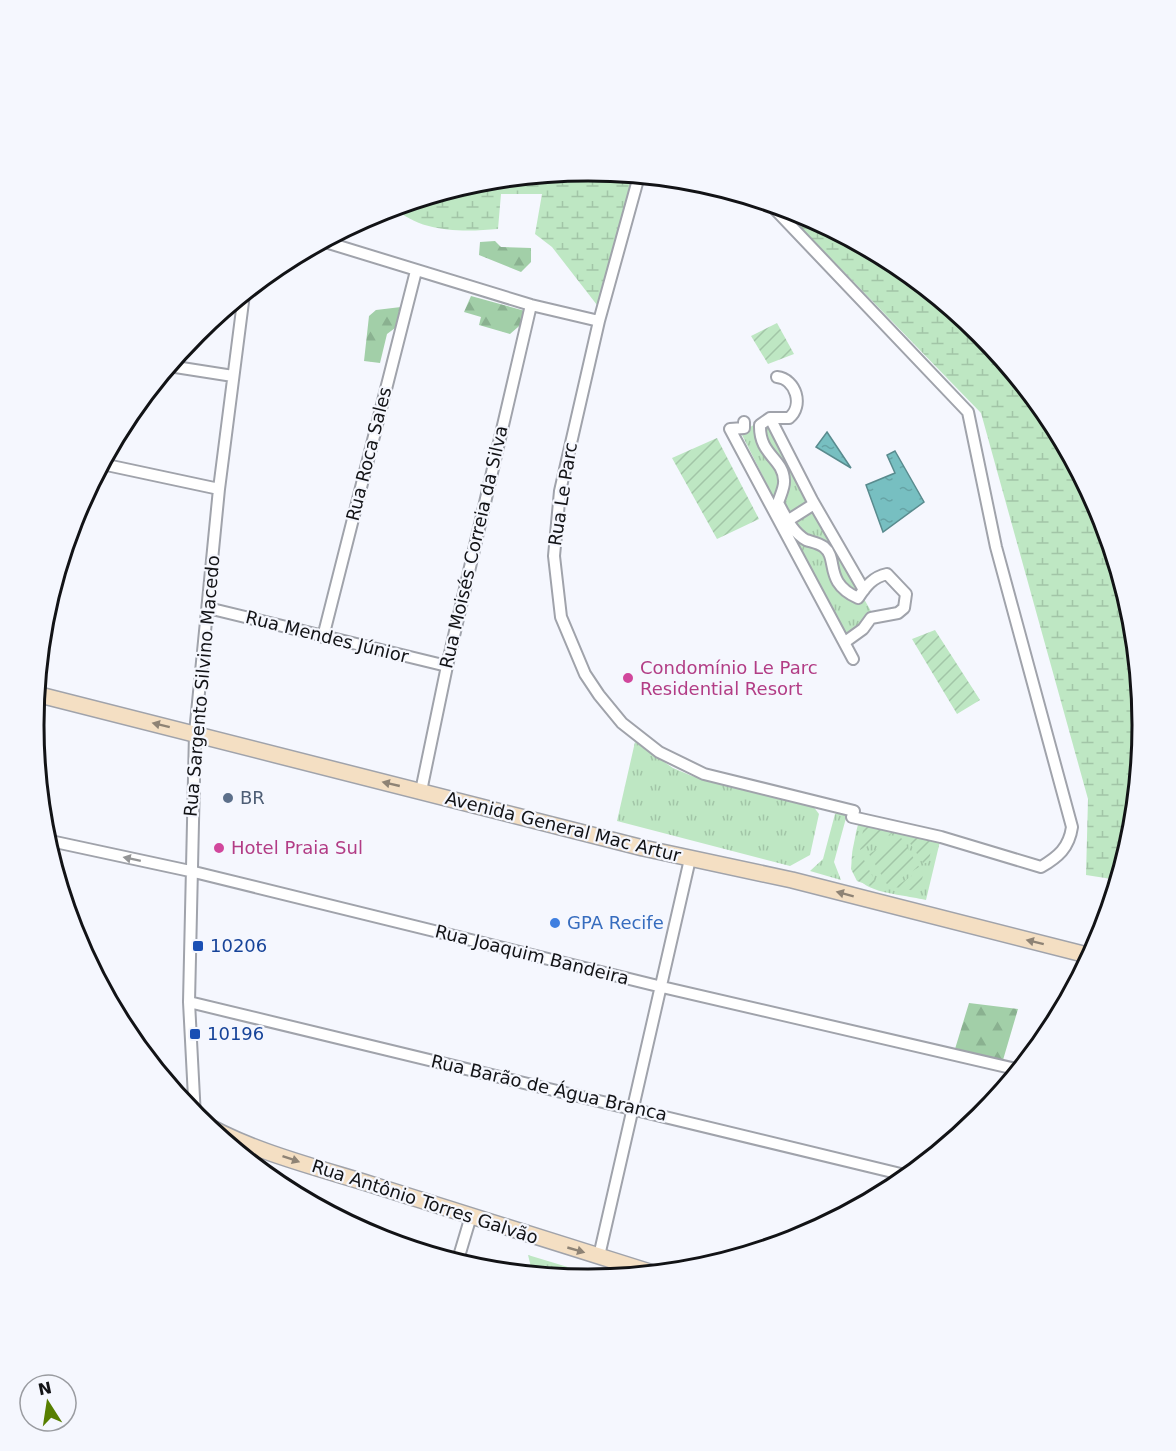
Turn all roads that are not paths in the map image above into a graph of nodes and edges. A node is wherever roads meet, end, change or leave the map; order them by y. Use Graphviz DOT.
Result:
graph roads {
  1 [pos="638,184"];
  2 [pos="782,217"];
  3 [pos="336,243"];
  4 [pos="333,245"];
  5 [pos="339,247"];
  6 [pos="416,271"];
  7 [pos="531,304"];
  8 [pos="242,305"];
  9 [pos="599,321"];
  10 [pos="178,367"];
  11 [pos="233,376"];
  12 [pos="777,378"];
  13 [pos="770,418"];
  14 [pos="744,422"];
  15 [pos="110,466"];
  16 [pos="219,489"];
  17 [pos="814,504"];
  18 [pos="785,523"];
  19 [pos="864,590"];
  20 [pos="208,608"];
  21 [pos="323,637"];
  22 [pos="845,642"];
  23 [pos="853,659"];
  24 [pos="447,666"];
  25 [pos="45,696"];
  26 [pos="195,733"];
  27 [pos="421,791"];
  28 [pos="56,842"];
  29 [pos="690,859"];
  30 [pos="190,871"];
  31 [pos="1082,954"];
  32 [pos="662,987"];
  33 [pos="189,1002"];
  34 [pos="1011,1068"];
  35 [pos="195,1102"];
  36 [pos="633,1108"];
  37 [pos="230,1136"];
  38 [pos="897,1173"];
  39 [pos="471,1216"];
  40 [pos="460,1254"];
  41 [pos="598,1256"];
  42 [pos="636,1268"];
  1 -- 9 [label="street, Rua Le Parc"];
  2 -- 9 [label="street, Rua Le Parc"];
  3 -- 5 [label="street"];
  4 -- 5 [label="street"];
  5 -- 6 [label="street"];
  6 -- 7 [label="street"];
  6 -- 21 [label="street, Rua Roca Sales"];
  7 -- 9 [label="street"];
  7 -- 24 [label="street, Rua Moisés Correia da Silva"];
  8 -- 11 [label="street, Rua Sargento Silvino Macedo"];
  10 -- 11 [label="street"];
  11 -- 16 [label="street, Rua Sargento Silvino Macedo"];
  12 -- 13 [label="street"];
  13 -- 17 [label="street"];
  13 -- 18 [label="street"];
  14 -- 18 [label="street"];
  15 -- 16 [label="street"];
  16 -- 20 [label="street, Rua Sargento Silvino Macedo"];
  17 -- 18 [label="street"];
  17 -- 19 [label="street"];
  18 -- 19 [label="street"];
  18 -- 22 [label="street"];
  19 -- 22 [label="street"];
  20 -- 21 [label="street, Rua Mendes Júnior"];
  20 -- 26 [label="street, Rua Sargento Silvino Macedo"];
  21 -- 24 [label="street, Rua Mendes Júnior"];
  22 -- 23 [label="street"];
  24 -- 27 [label="street, Rua Moisés Correia da Silva"];
  26 -- 25 [label="main road, Avenida General Mac Artur, one-way"];
  27 -- 26 [label="main road, Avenida General Mac Artur, one-way"];
  26 -- 30 [label="street, Rua Sargento Silvino Macedo"];
  27 -- 29 [label="main road, Avenida General Mac Artur"];
  30 -- 28 [label="street, Rua Joaquim Bandeira, one-way"];
  31 -- 29 [label="main road, Avenida General Mac Artur, one-way"];
  29 -- 32 [label="street"];
  30 -- 32 [label="street, Rua Joaquim Bandeira"];
  30 -- 33 [label="street, Rua Sargento Silvino Macedo"];
  32 -- 34 [label="street, Rua Joaquim Bandeira"];
  32 -- 36 [label="street"];
  33 -- 35 [label="street, Rua Sargento Silvino Macedo"];
  33 -- 36 [label="street, Rua Barão de Água Branca"];
  36 -- 38 [label="street, Rua Barão de Água Branca"];
  36 -- 41 [label="street"];
  37 -- 39 [label="main road, Rua Antônio Torres Galvão, one-way"];
  39 -- 40 [label="street"];
  39 -- 41 [label="main road, Rua Antônio Torres Galvão, one-way"];
  41 -- 42 [label="main road, Rua Antônio Torres Galvão"];
}
